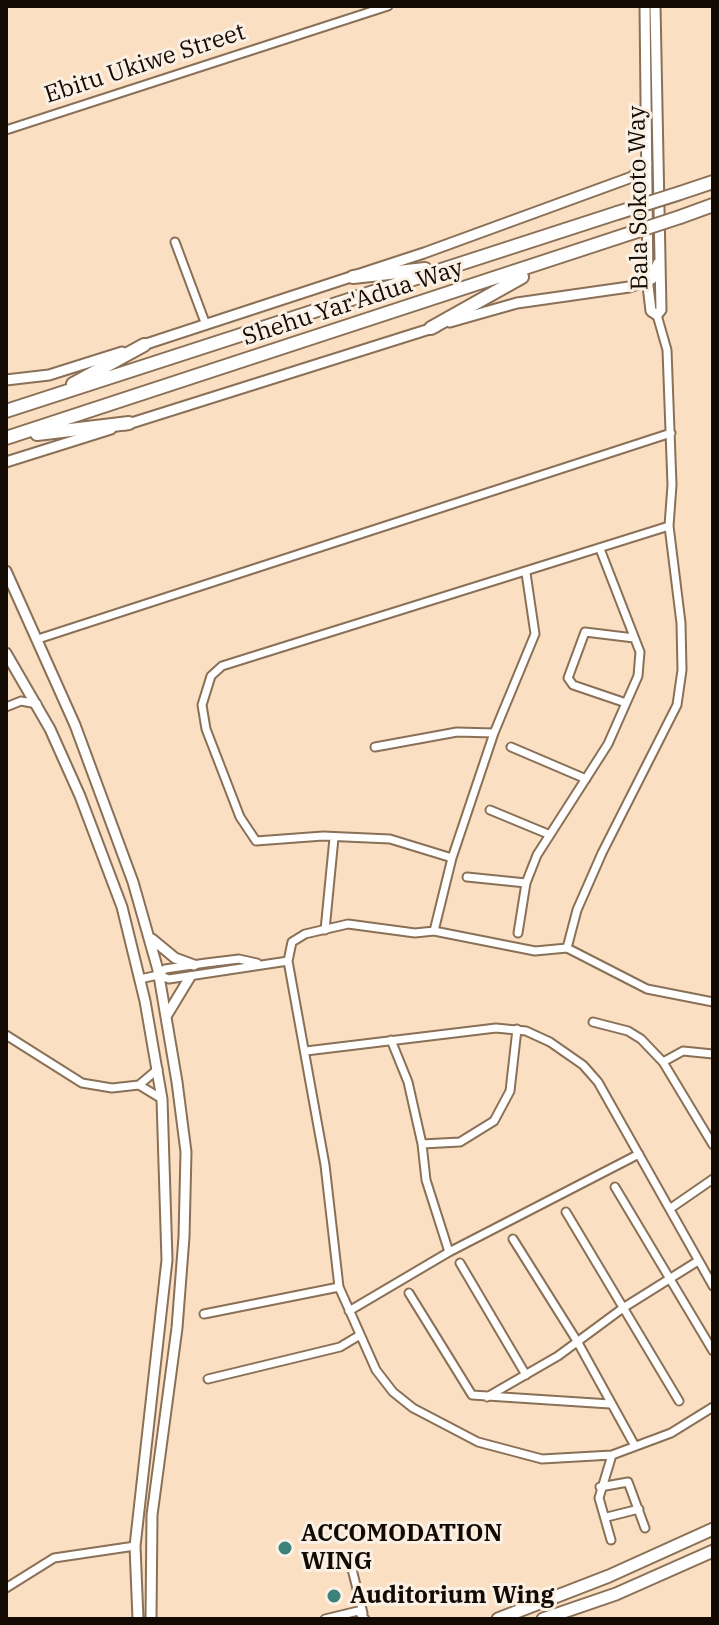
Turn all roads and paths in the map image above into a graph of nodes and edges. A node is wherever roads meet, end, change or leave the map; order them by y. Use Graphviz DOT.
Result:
graph roads {
  1 [pos="388,6"];
  2 [pos="645,6"];
  3 [pos="655,6"];
  4 [pos="6,130"];
  5 [pos="647,164"];
  6 [pos="632,177"];
  7 [pos="646,179"];
  8 [pos="713,182"];
  9 [pos="657,193"];
  10 [pos="713,205"];
  11 [pos="175,242"];
  12 [pos="494,252"];
  13 [pos="579,252"];
  14 [pos="658,263"];
  15 [pos="353,277"];
  16 [pos="648,281"];
  17 [pos="629,287"];
  18 [pos="649,301"];
  19 [pos="657,315"];
  20 [pos="206,325"];
  21 [pos="431,328"];
  22 [pos="144,345"];
  23 [pos="6,380"];
  24 [pos="21,406"];
  25 [pos="6,411"];
  26 [pos="129,423"];
  27 [pos="671,433"];
  28 [pos="8,437"];
  29 [pos="6,462"];
  30 [pos="669,526"];
  31 [pos="600,549"];
  32 [pos="6,571"];
  33 [pos="526,573"];
  34 [pos="634,638"];
  35 [pos="38,639"];
  36 [pos="6,653"];
  37 [pos="28,688"];
  38 [pos="21,701"];
  39 [pos="626,703"];
  40 [pos="37,704"];
  41 [pos="6,707"];
  42 [pos="494,733"];
  43 [pos="375,747"];
  44 [pos="511,747"];
  45 [pos="586,779"];
  46 [pos="490,810"];
  47 [pos="548,834"];
  48 [pos="334,838"];
  49 [pos="452,858"];
  50 [pos="467,877"];
  51 [pos="526,883"];
  52 [pos="325,930"];
  53 [pos="434,931"];
  54 [pos="518,933"];
  55 [pos="150,936"];
  56 [pos="567,948"];
  57 [pos="288,961"];
  58 [pos="260,964"];
  59 [pos="194,965"];
  60 [pos="158,975"];
  61 [pos="190,977"];
  62 [pos="140,979"];
  63 [pos="713,1002"];
  64 [pos="167,1015"];
  65 [pos="593,1022"];
  66 [pos="517,1029"];
  67 [pos="6,1035"];
  68 [pos="391,1040"];
  69 [pos="306,1051"];
  70 [pos="713,1054"];
  71 [pos="663,1062"];
  72 [pos="158,1069"];
  73 [pos="139,1085"];
  74 [pos="162,1099"];
  75 [pos="422,1144"];
  76 [pos="713,1145"];
  77 [pos="639,1154"];
  78 [pos="713,1179"];
  79 [pos="615,1187"];
  80 [pos="671,1208"];
  81 [pos="566,1212"];
  82 [pos="513,1239"];
  83 [pos="449,1252"];
  84 [pos="698,1261"];
  85 [pos="460,1263"];
  86 [pos="669,1277"];
  87 [pos="713,1286"];
  88 [pos="339,1287"];
  89 [pos="409,1293"];
  90 [pos="623,1308"];
  91 [pos="349,1311"];
  92 [pos="204,1314"];
  93 [pos="360,1335"];
  94 [pos="577,1341"];
  95 [pos="713,1351"];
  96 [pos="526,1375"];
  97 [pos="208,1379"];
  98 [pos="485,1398"];
  99 [pos="679,1401"];
  100 [pos="610,1404"];
  101 [pos="713,1407"];
  102 [pos="635,1446"];
  103 [pos="612,1455"];
  104 [pos="600,1487"];
  105 [pos="639,1509"];
  106 [pos="607,1517"];
  107 [pos="645,1528"];
  108 [pos="713,1529"];
  109 [pos="611,1540"];
  110 [pos="135,1546"];
  111 [pos="713,1551"];
  112 [pos="350,1561"];
  113 [pos="6,1588"];
  114 [pos="364,1616"];
  115 [pos="138,1619"];
  116 [pos="151,1619"];
  117 [pos="325,1619"];
  118 [pos="498,1619"];
  119 [pos="543,1619"];
  1 -- 4 [label="street, Ebitu Ukiwe Street"];
  2 -- 5 [label="street, Bala Sokoto Way"];
  3 -- 9 [label="street, Bala Sokoto Way"];
  5 -- 6 [label="street"];
  5 -- 7 [label="street, Bala Sokoto Way"];
  6 -- 7 [label="street"];
  6 -- 15 [label="street"];
  7 -- 9 [label="street"];
  7 -- 16 [label="street, Bala Sokoto Way"];
  8 -- 12 [label="highway, Shehu Yar'Adua Way, bridge"];
  9 -- 14 [label="street, Bala Sokoto Way"];
  10 -- 13 [label="highway, Shehu Yar'Adua Way, bridge"];
  11 -- 20 [label="street"];
  12 -- 15 [label="highway"];
  12 -- 24 [label="highway, Shehu Yar'Adua Way"];
  13 -- 21 [label="highway"];
  13 -- 28 [label="highway, Shehu Yar'Adua Way"];
  14 -- 16 [label="street"];
  14 -- 19 [label="street, Bala Sokoto Way"];
  15 -- 20 [label="street"];
  16 -- 17 [label="street"];
  16 -- 18 [label="street, Bala Sokoto Way"];
  17 -- 18 [label="street"];
  17 -- 21 [label="street"];
  18 -- 19 [label="street, Bala Sokoto Way"];
  19 -- 27 [label="street"];
  20 -- 22 [label="street"];
  21 -- 26 [label="street"];
  22 -- 23 [label="street"];
  22 -- 24 [label="highway"];
  24 -- 25 [label="highway, Shehu Yar'Adua Way"];
  26 -- 28 [label="highway"];
  26 -- 29 [label="street"];
  27 -- 30 [label="street"];
  27 -- 35 [label="street"];
  30 -- 31 [label="street"];
  30 -- 56 [label="street"];
  31 -- 33 [label="street"];
  31 -- 34 [label="street"];
  32 -- 35 [label="street"];
  33 -- 42 [label="street"];
  33 -- 48 [label="street"];
  34 -- 39 [label="street"];
  34 -- 39 [label="street"];
  35 -- 55 [label="street"];
  36 -- 37 [label="street"];
  37 -- 38 [label="street"];
  37 -- 40 [label="street"];
  38 -- 40 [label="street"];
  38 -- 41 [label="street"];
  39 -- 45 [label="street"];
  40 -- 62 [label="street"];
  42 -- 43 [label="street"];
  42 -- 49 [label="street"];
  44 -- 45 [label="street"];
  45 -- 47 [label="street"];
  46 -- 47 [label="street"];
  47 -- 51 [label="street"];
  48 -- 49 [label="street"];
  48 -- 52 [label="street"];
  49 -- 53 [label="street"];
  50 -- 51 [label="street"];
  51 -- 54 [label="street"];
  52 -- 53 [label="street"];
  52 -- 57 [label="street"];
  53 -- 56 [label="street"];
  55 -- 59 [label="street"];
  55 -- 60 [label="street"];
  56 -- 63 [label="street"];
  57 -- 58 [label="street"];
  57 -- 69 [label="street"];
  58 -- 59 [label="street"];
  58 -- 61 [label="street"];
  59 -- 60 [label="street"];
  60 -- 61 [label="street"];
  60 -- 62 [label="street"];
  60 -- 64 [label="street"];
  61 -- 64 [label="street"];
  62 -- 72 [label="street"];
  64 -- 116 [label="street"];
  65 -- 71 [label="street"];
  66 -- 68 [label="street"];
  66 -- 75 [label="street"];
  66 -- 77 [label="street"];
  67 -- 73 [label="street"];
  68 -- 69 [label="street"];
  68 -- 75 [label="street"];
  69 -- 88 [label="street"];
  70 -- 71 [label="street"];
  71 -- 76 [label="street"];
  72 -- 73 [label="street"];
  72 -- 74 [label="street"];
  73 -- 74 [label="street"];
  74 -- 110 [label="street"];
  75 -- 83 [label="street"];
  77 -- 80 [label="street"];
  77 -- 83 [label="street"];
  78 -- 80 [label="street"];
  79 -- 86 [label="street"];
  80 -- 84 [label="street"];
  81 -- 90 [label="street"];
  82 -- 94 [label="street"];
  83 -- 91 [label="street"];
  84 -- 86 [label="street"];
  84 -- 87 [label="street"];
  85 -- 96 [label="street"];
  86 -- 90 [label="street"];
  86 -- 95 [label="street"];
  88 -- 91 [label="street"];
  88 -- 92 [label="street"];
  89 -- 98 [label="street"];
  90 -- 94 [label="street"];
  90 -- 99 [label="street"];
  91 -- 93 [label="street"];
  93 -- 97 [label="street"];
  93 -- 103 [label="street"];
  94 -- 96 [label="street"];
  94 -- 100 [label="street"];
  96 -- 98 [label="street"];
  98 -- 100 [label="street"];
  100 -- 102 [label="street"];
  101 -- 102 [label="street"];
  102 -- 103 [label="street"];
  103 -- 104 [label="street"];
  104 -- 105 [label="street"];
  104 -- 106 [label="street"];
  105 -- 106 [label="street"];
  105 -- 107 [label="street"];
  106 -- 109 [label="street"];
  108 -- 118 [label="main road"];
  110 -- 113 [label="street"];
  110 -- 115 [label="street"];
  111 -- 119 [label="main road"];
  112 -- 114 [label="street"];
  114 -- 117 [label="street"];
}
